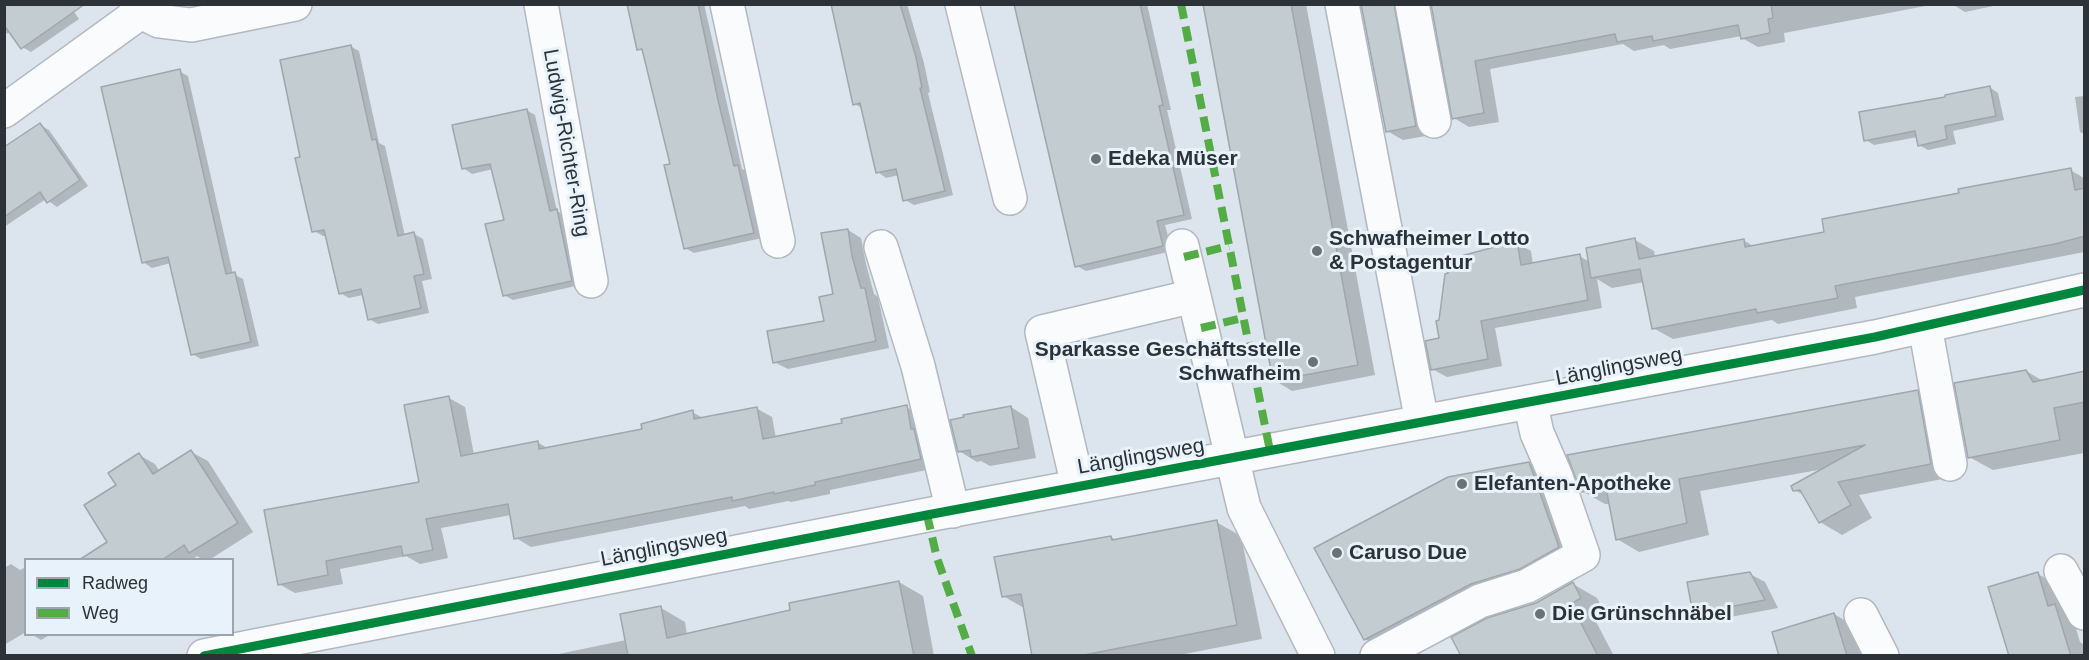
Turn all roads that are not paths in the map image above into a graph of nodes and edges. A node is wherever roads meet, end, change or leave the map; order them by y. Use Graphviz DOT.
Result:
graph roads {
  1 [pos="295,4"];
  2 [pos="541,4"];
  3 [pos="727,4"];
  4 [pos="962,4"];
  5 [pos="1342,4"];
  6 [pos="1412,4"];
  7 [pos="139,8"];
  8 [pos="4,111"];
  9 [pos="1434,121"];
  10 [pos="1010,198"];
  11 [pos="778,242"];
  12 [pos="1182,246"];
  13 [pos="881,247"];
  14 [pos="591,281"];
  15 [pos="2085,290"];
  16 [pos="1194,296"];
  17 [pos="1925,326"];
  18 [pos="1530,402"];
  19 [pos="1422,422"];
  20 [pos="1232,458"];
  21 [pos="1950,464"];
  22 [pos="1078,486"];
  23 [pos="953,511"];
  24 [pos="2061,571"];
  25 [pos="2085,613"];
  26 [pos="1861,615"];
  27 [pos="204,656"];
  28 [pos="1318,656"];
  29 [pos="1377,656"];
  30 [pos="1882,656"];
  1 -- 7 [label="street"];
  2 -- 14 [label="street, Ludwig-Richter-Ring"];
  3 -- 11 [label="street"];
  4 -- 10 [label="street"];
  5 -- 19 [label="street"];
  6 -- 9 [label="street"];
  7 -- 8 [label="street"];
  12 -- 16 [label="street"];
  13 -- 23 [label="street"];
  15 -- 17 [label="street, Länglingsweg"];
  16 -- 20 [label="street"];
  16 -- 22 [label="street"];
  17 -- 18 [label="street, Länglingsweg"];
  17 -- 21 [label="street"];
  18 -- 19 [label="street, Länglingsweg"];
  18 -- 29 [label="street"];
  19 -- 20 [label="street, Länglingsweg"];
  20 -- 22 [label="street, Länglingsweg"];
  20 -- 28 [label="street"];
  22 -- 23 [label="street, Länglingsweg"];
  23 -- 27 [label="street, Länglingsweg"];
  24 -- 25 [label="street"];
  26 -- 30 [label="street"];
}
